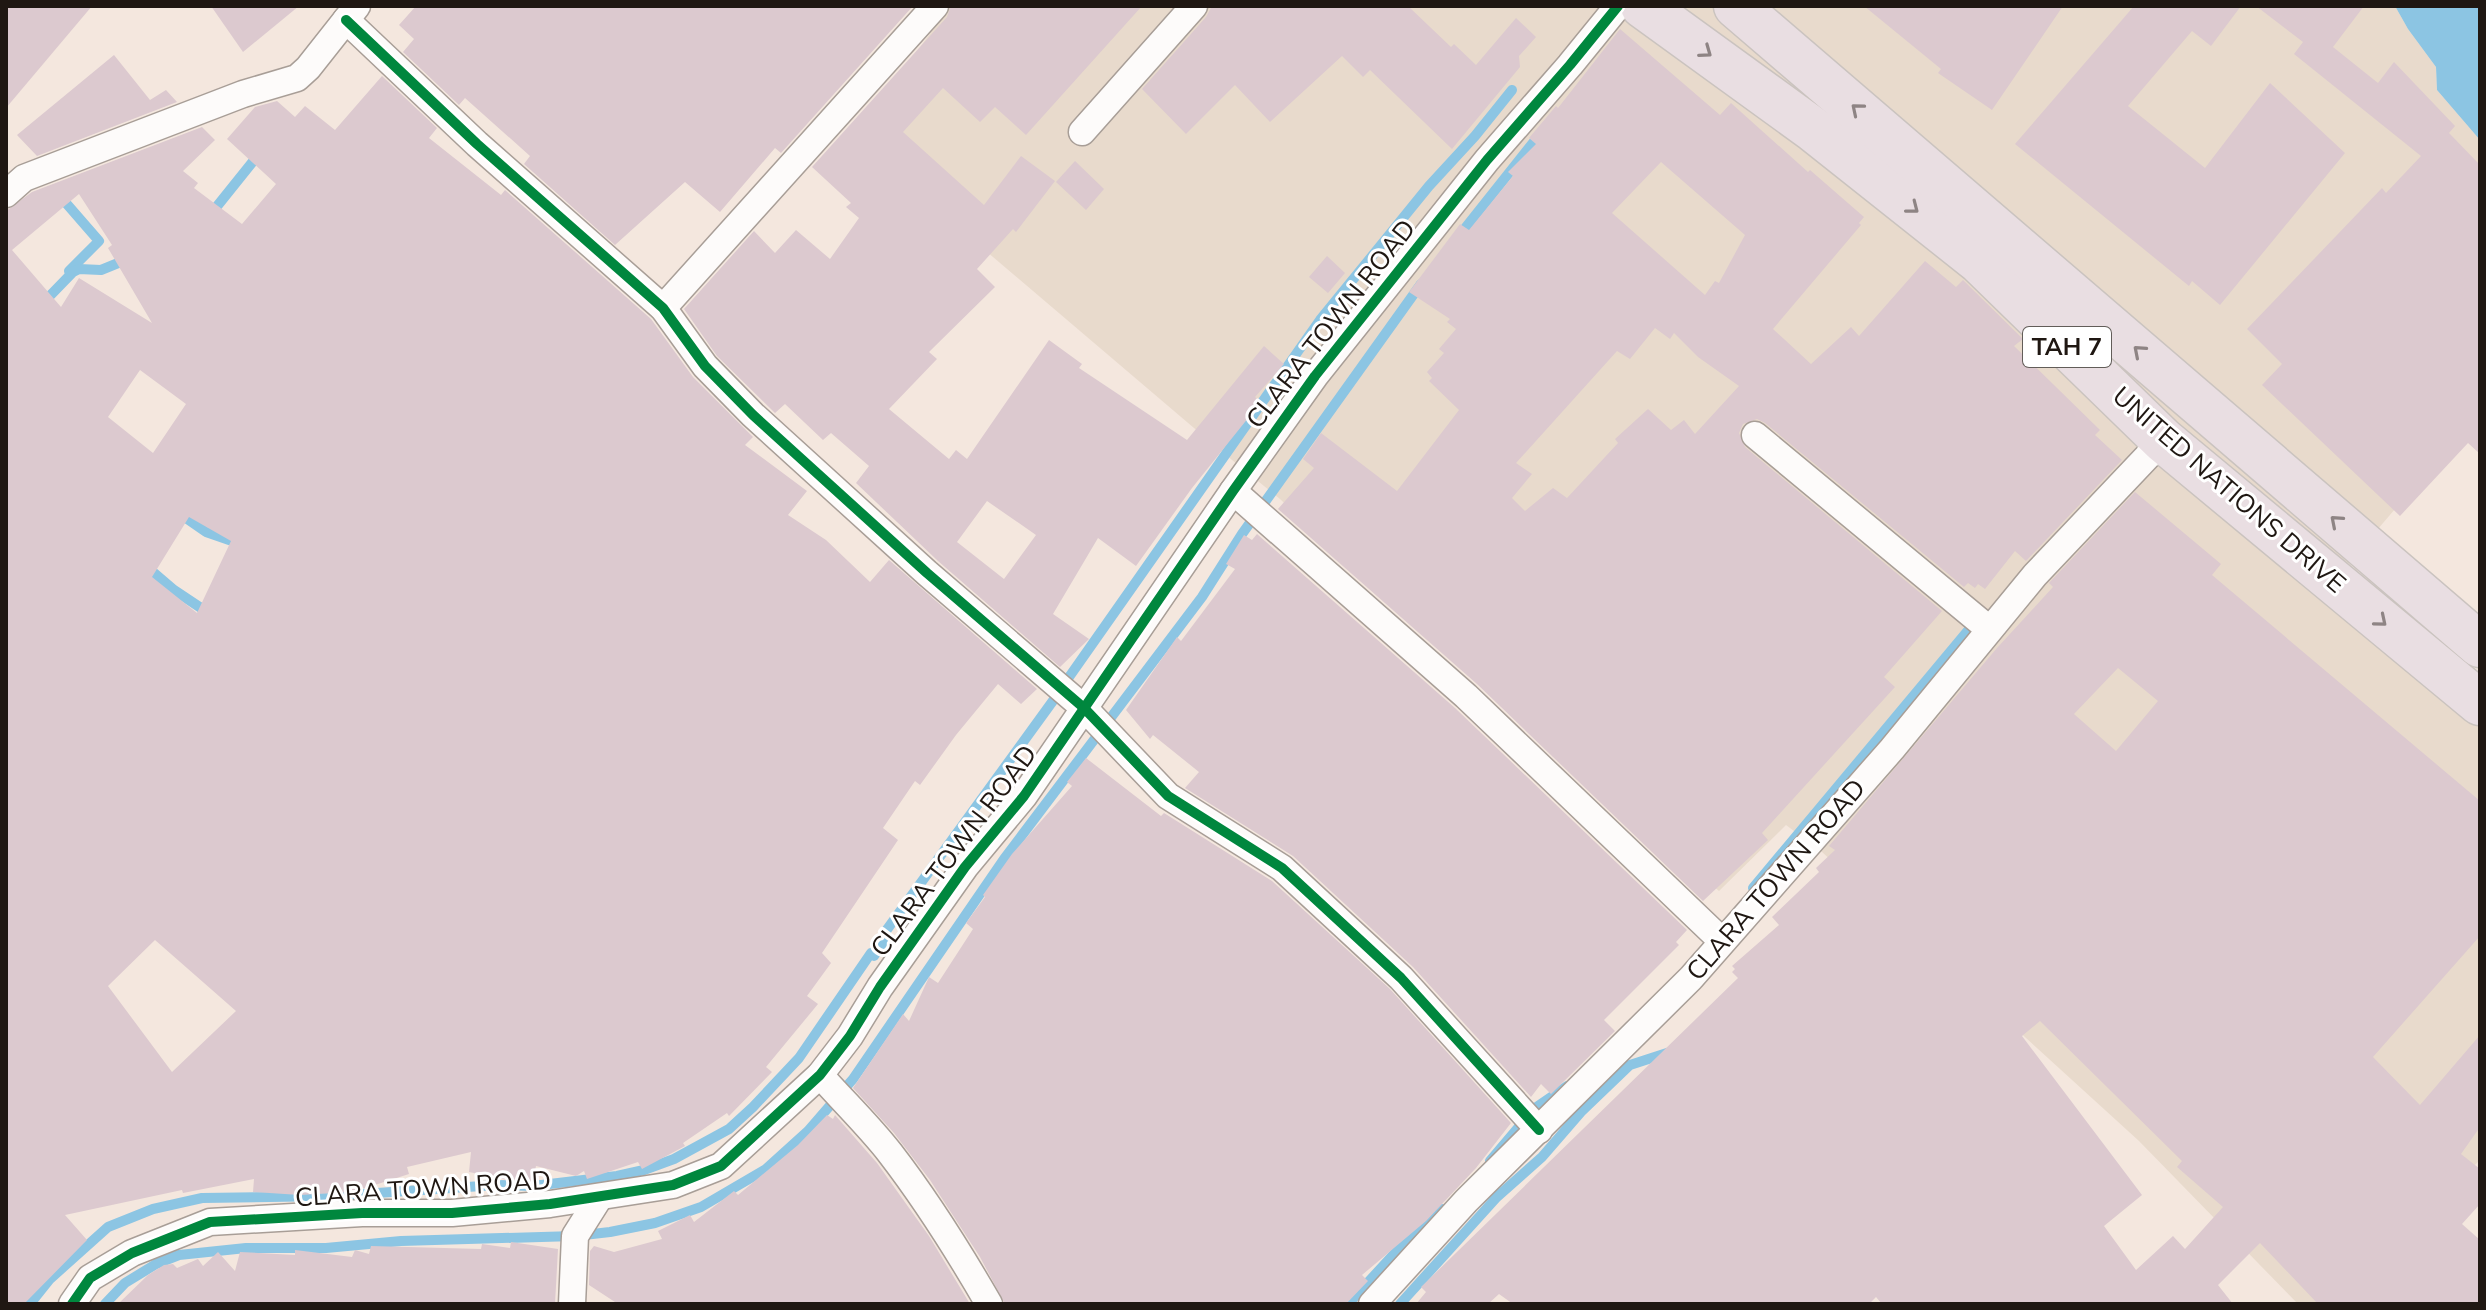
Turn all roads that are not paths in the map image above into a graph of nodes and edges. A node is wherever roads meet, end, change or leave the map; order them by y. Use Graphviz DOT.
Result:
graph roads {
  1 [pos="935,6"];
  2 [pos="1194,6"];
  3 [pos="1618,6"];
  4 [pos="1643,6"];
  5 [pos="1736,6"];
  6 [pos="351,13"];
  7 [pos="1082,132"];
  8 [pos="6,194"];
  9 [pos="663,308"];
  10 [pos="1755,435"];
  11 [pos="2163,440"];
  12 [pos="1237,494"];
  13 [pos="1989,629"];
  14 [pos="2480,645"];
  15 [pos="2480,703"];
  16 [pos="1084,708"];
  17 [pos="1722,941"];
  18 [pos="820,1075"];
  19 [pos="1539,1130"];
  20 [pos="599,1198"];
  21 [pos="72,1304"];
  22 [pos="572,1304"];
  23 [pos="989,1304"];
  24 [pos="1372,1304"];
  1 -- 9 [label="street"];
  2 -- 7 [label="street"];
  3 -- 12 [label="street, CLARA TOWN ROAD"];
  4 -- 11 [label="highway, UNITED NATIONS DRIVE / TAH 7, one-way"];
  14 -- 5 [label="highway, UNITED NATIONS DRIVE / TAH 7, one-way"];
  6 -- 8 [label="street"];
  6 -- 9 [label="street"];
  9 -- 16 [label="street"];
  10 -- 13 [label="street"];
  11 -- 13 [label="street, CLARA TOWN ROAD"];
  11 -- 15 [label="highway, UNITED NATIONS DRIVE / TAH 7, one-way"];
  12 -- 16 [label="street, CLARA TOWN ROAD"];
  12 -- 17 [label="street"];
  13 -- 17 [label="street, CLARA TOWN ROAD"];
  16 -- 18 [label="street, CLARA TOWN ROAD"];
  16 -- 19 [label="street"];
  17 -- 19 [label="street, CLARA TOWN ROAD"];
  18 -- 20 [label="street, CLARA TOWN ROAD"];
  18 -- 23 [label="street"];
  19 -- 24 [label="street, CLARA TOWN ROAD"];
  20 -- 21 [label="street, CLARA TOWN ROAD"];
  20 -- 22 [label="street"];
}
